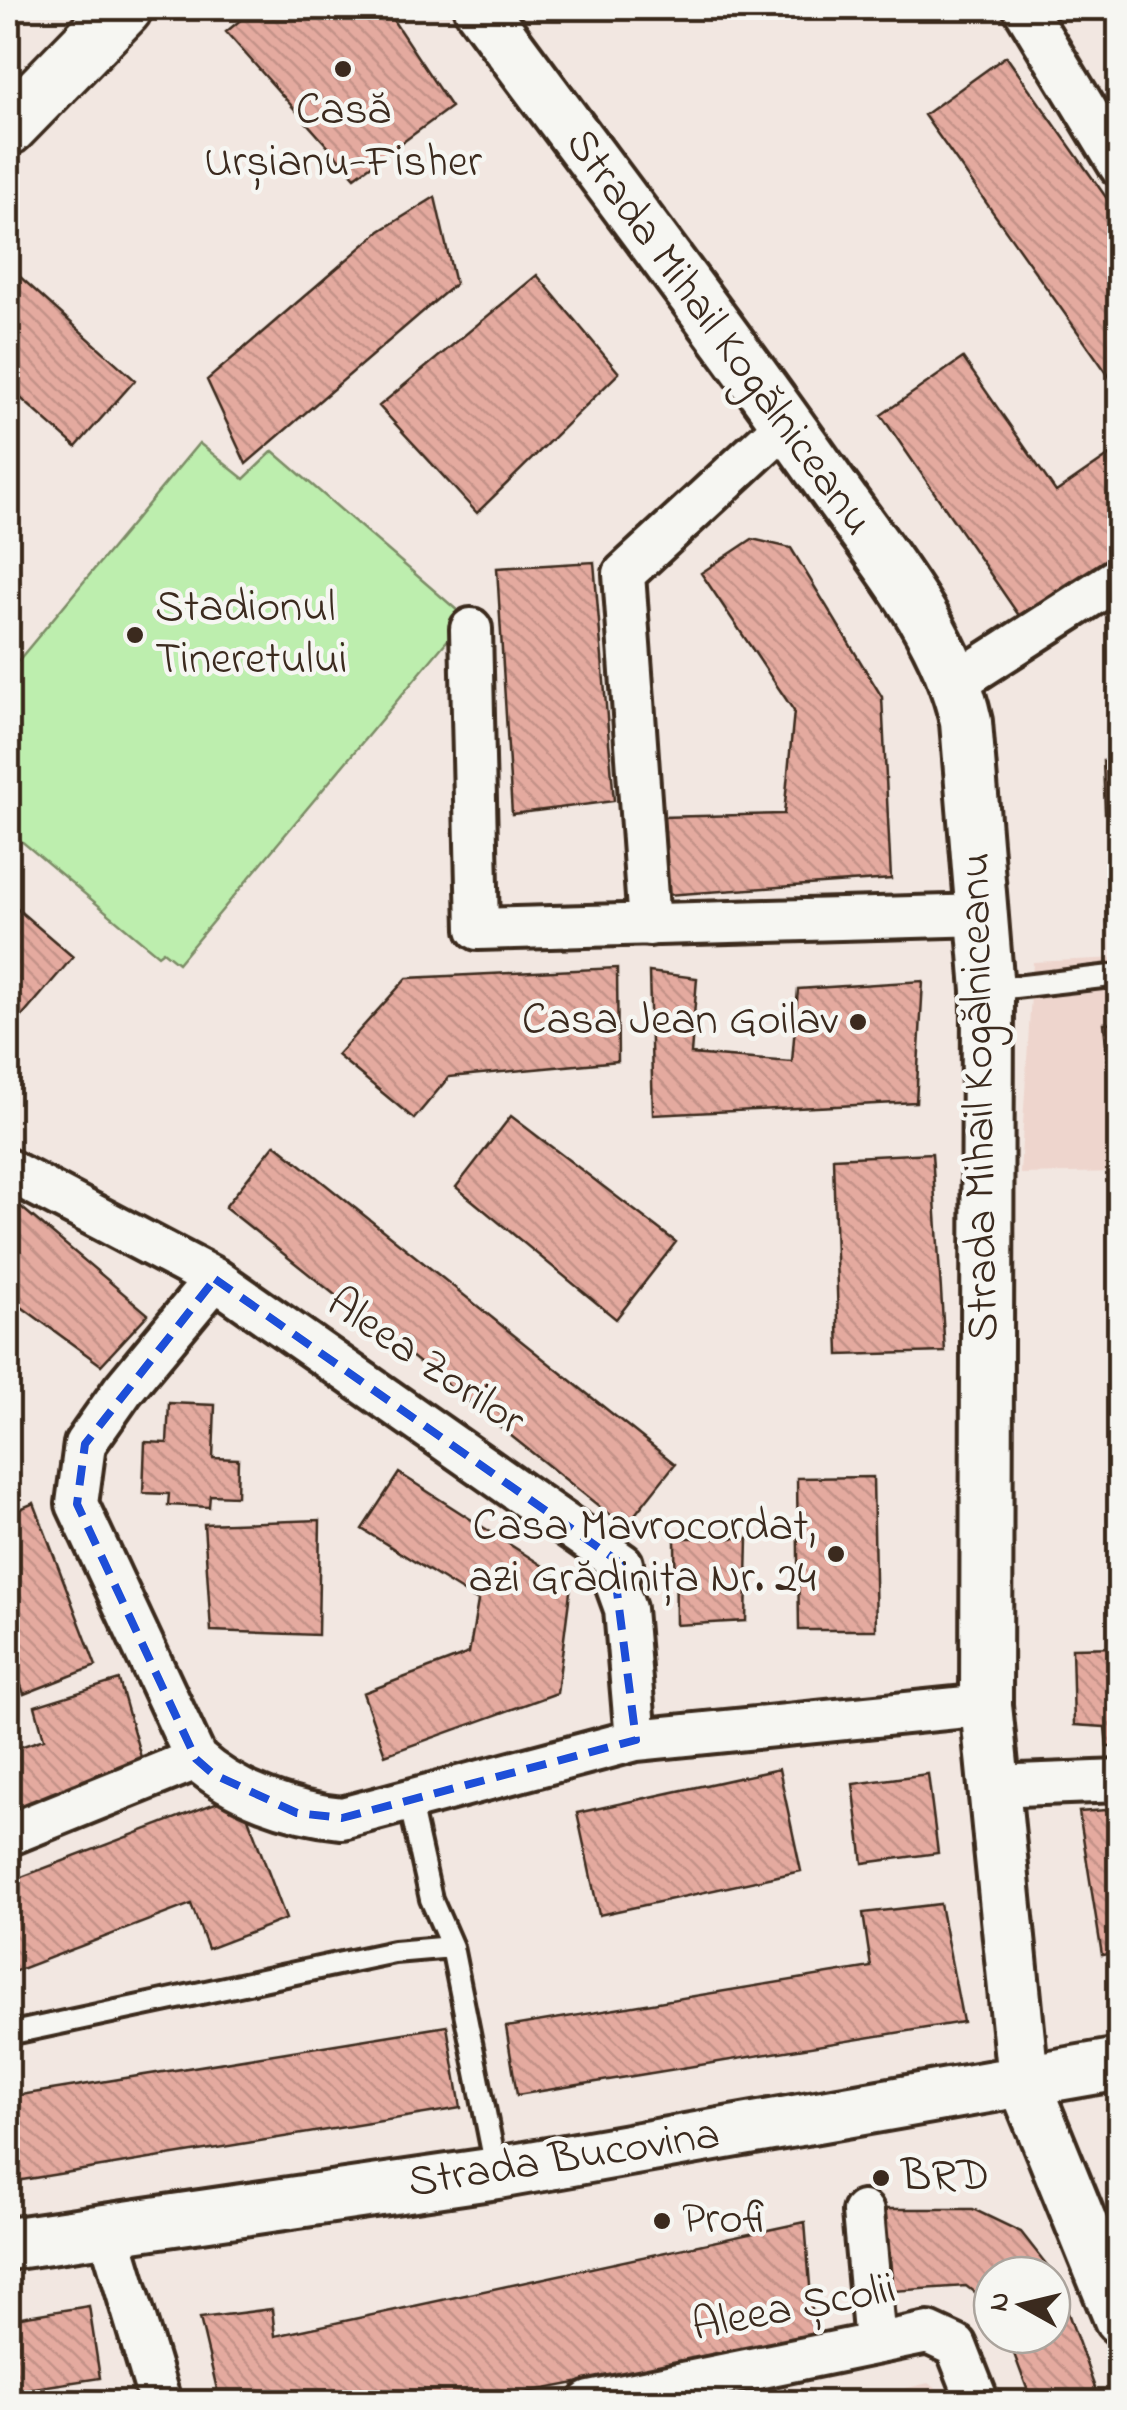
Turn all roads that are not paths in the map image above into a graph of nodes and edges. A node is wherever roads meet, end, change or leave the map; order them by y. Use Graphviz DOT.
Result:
graph roads {
  1 [pos="124,8"];
  2 [pos="480,8"];
  3 [pos="1024,8"];
  4 [pos="8,127"];
  5 [pos="1120,166"];
  6 [pos="787,424"];
  7 [pos="1120,577"];
  8 [pos="470,629"];
  9 [pos="957,682"];
  10 [pos="985,915"];
  11 [pos="649,925"];
  12 [pos="1120,975"];
  13 [pos="988,990"];
  14 [pos="8,1170"];
  15 [pos="215,1279"];
  16 [pos="986,1706"];
  17 [pos="636,1740"];
  18 [pos="196,1759"];
  19 [pos="1120,1781"];
  20 [pos="991,1786"];
  21 [pos="410,1804"];
  22 [pos="8,1836"];
  23 [pos="452,1947"];
  24 [pos="8,2034"];
  25 [pos="1120,2064"];
  26 [pos="1024,2080"];
  27 [pos="498,2174"];
  28 [pos="863,2212"];
  29 [pos="108,2229"];
  30 [pos="8,2244"];
  31 [pos="1120,2319"];
  32 [pos="875,2343"];
  33 [pos="160,2402"];
  34 [pos="590,2402"];
  35 [pos="978,2402"];
  1 -- 4 [label="main road"];
  2 -- 6 [label="street, Strada Mihail Kogălniceanu"];
  3 -- 5 [label="street"];
  6 -- 9 [label="street, Strada Mihail Kogălniceanu"];
  6 -- 11 [label="street"];
  7 -- 9 [label="street"];
  8 -- 11 [label="street"];
  9 -- 10 [label="street, Strada Mihail Kogălniceanu"];
  10 -- 11 [label="street"];
  10 -- 13 [label="street, Strada Mihail Kogălniceanu"];
  12 -- 13 [label="lane"];
  13 -- 16 [label="street, Strada Mihail Kogălniceanu"];
  14 -- 15 [label="street, Aleea Zorilor"];
  15 -- 17 [label="street, Aleea Zorilor"];
  15 -- 18 [label="street"];
  16 -- 17 [label="street"];
  16 -- 20 [label="street, Strada Mihail Kogălniceanu"];
  17 -- 21 [label="street"];
  18 -- 21 [label="street"];
  18 -- 22 [label="street"];
  19 -- 20 [label="street"];
  20 -- 26 [label="street, Strada Mihail Kogălniceanu"];
  21 -- 23 [label="lane"];
  23 -- 24 [label="lane"];
  23 -- 27 [label="lane"];
  25 -- 26 [label="street, Strada Bucovina"];
  26 -- 27 [label="street, Strada Bucovina"];
  26 -- 31 [label="street, Strada Mihail Kogălniceanu"];
  27 -- 29 [label="street, Strada Bucovina"];
  28 -- 32 [label="street"];
  29 -- 30 [label="street, Strada Bucovina"];
  29 -- 33 [label="street"];
  32 -- 34 [label="street, Aleea Școlii"];
  32 -- 35 [label="street, Aleea Școlii"];
}
